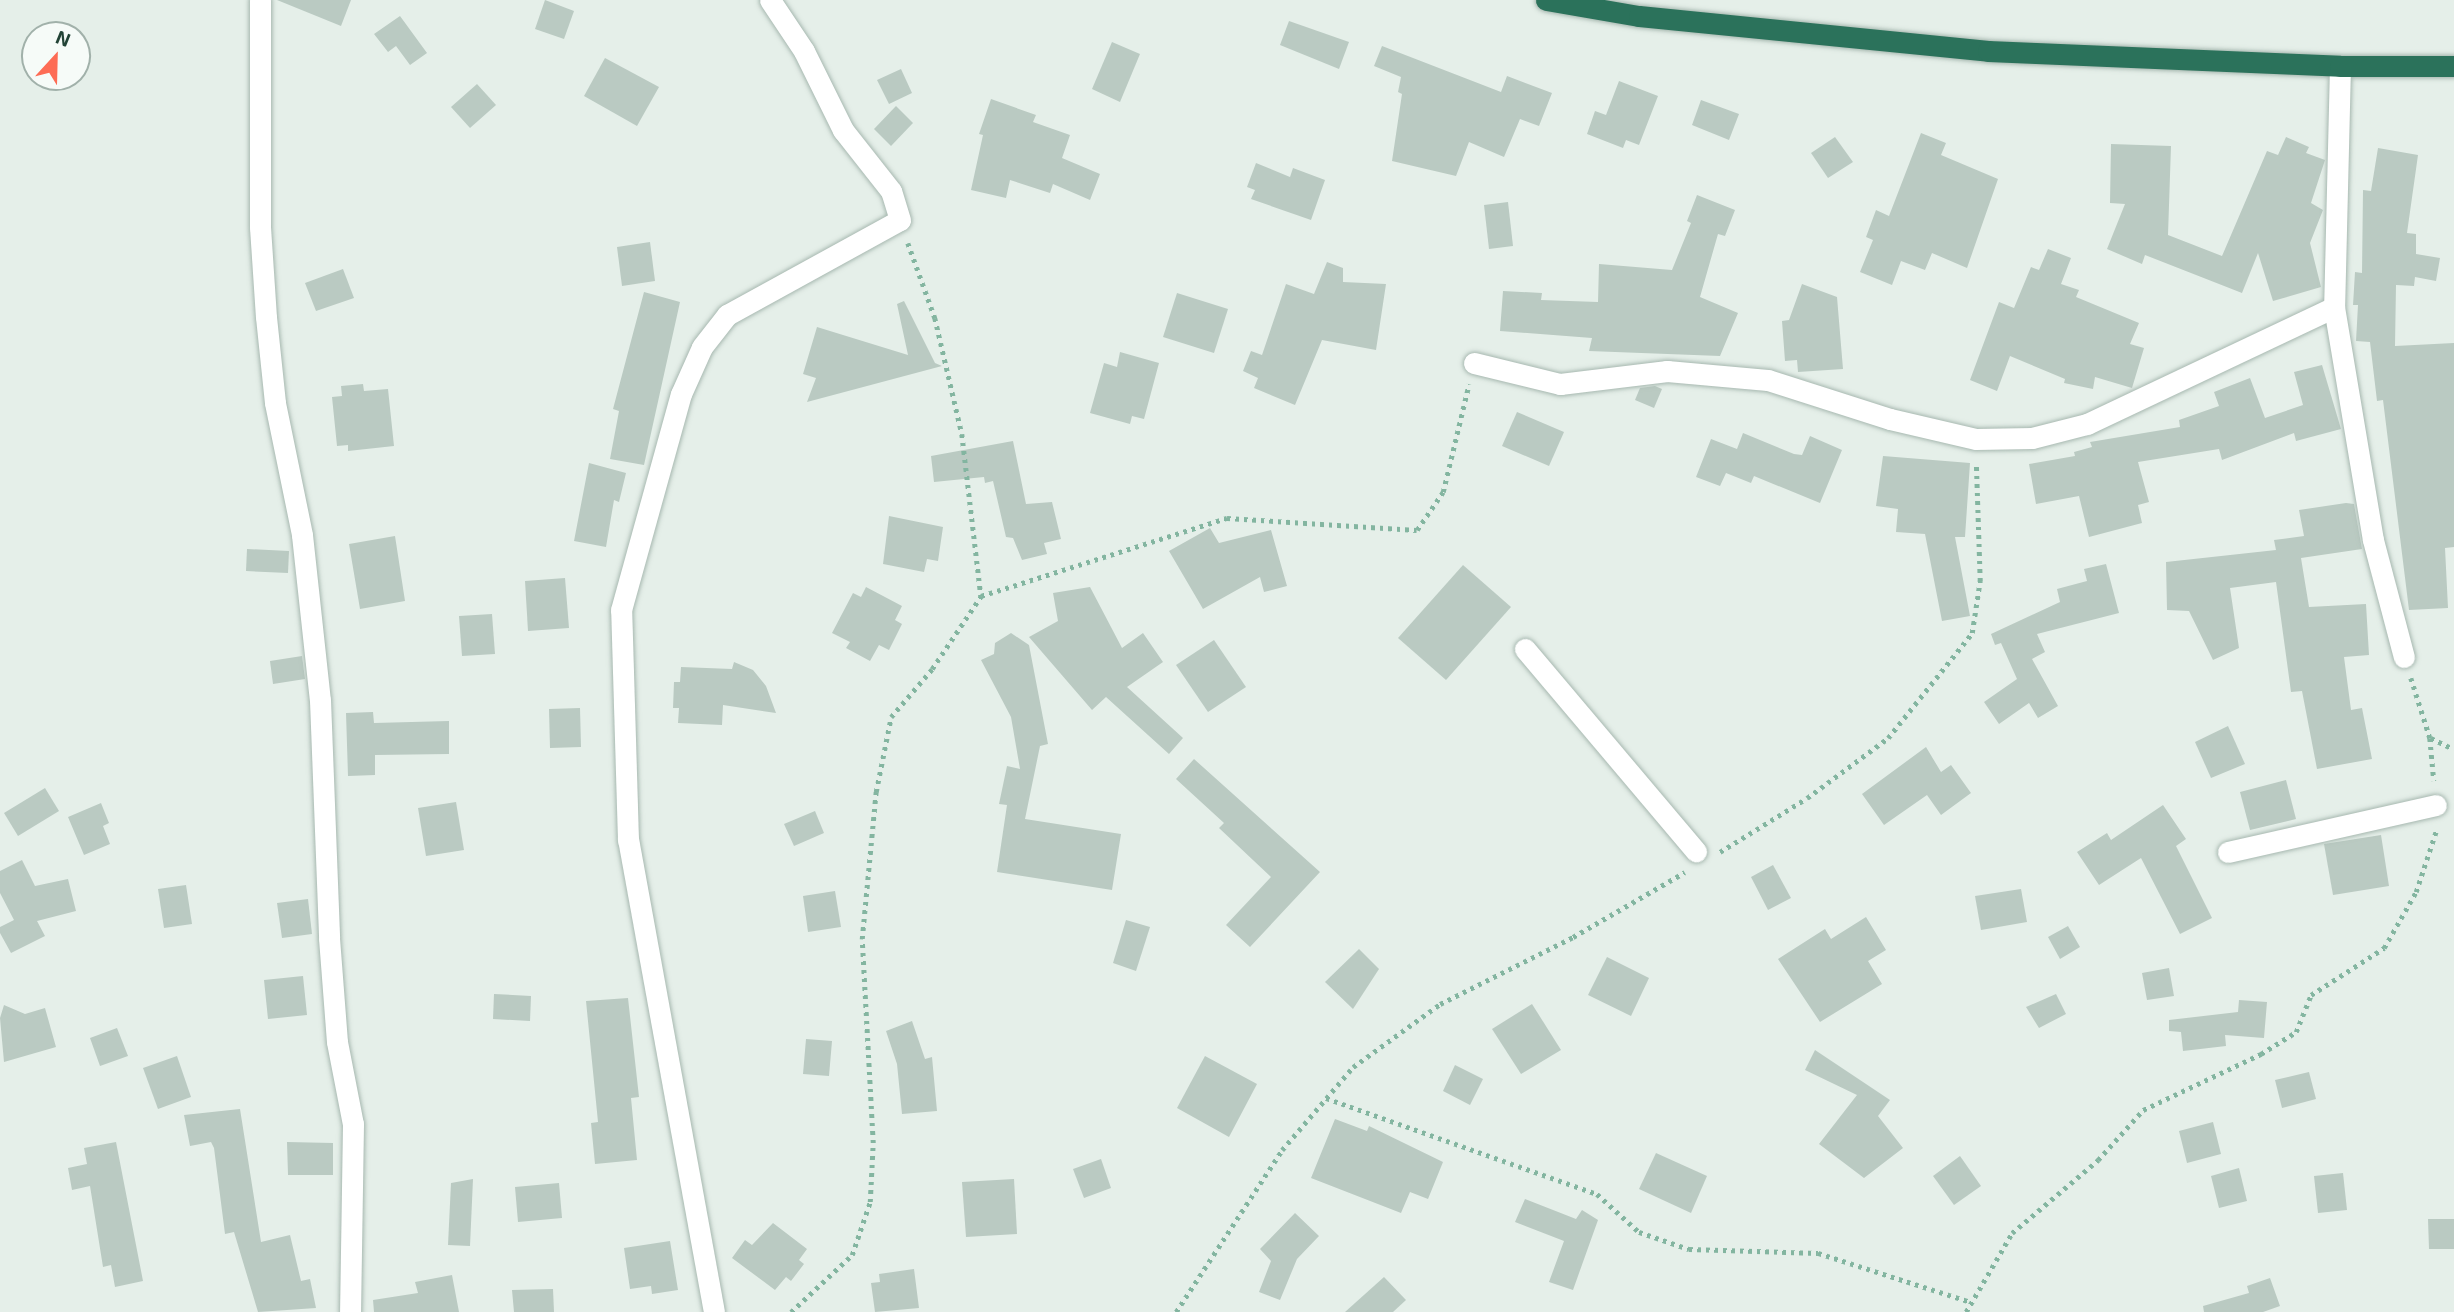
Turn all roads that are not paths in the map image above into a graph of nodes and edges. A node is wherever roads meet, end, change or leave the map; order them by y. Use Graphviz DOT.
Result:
graph roads {
  1 [pos="260,0"];
  2 [pos="771,0"];
  3 [pos="1546,0"];
  4 [pos="2340,66"];
  5 [pos="2454,66"];
  6 [pos="2334,307"];
  7 [pos="1474,363"];
  8 [pos="1525,649"];
  9 [pos="2404,657"];
  10 [pos="2436,805"];
  11 [pos="2228,852"];
  12 [pos="1695,859"];
  13 [pos="350,1312"];
  14 [pos="714,1312"];
  1 -- 13 [label="street"];
  2 -- 14 [label="street"];
  3 -- 4 [label="highway"];
  4 -- 5 [label="highway"];
  4 -- 6 [label="street"];
  6 -- 7 [label="street"];
  6 -- 9 [label="street"];
  8 -- 12 [label="street"];
  10 -- 11 [label="street"];
}
